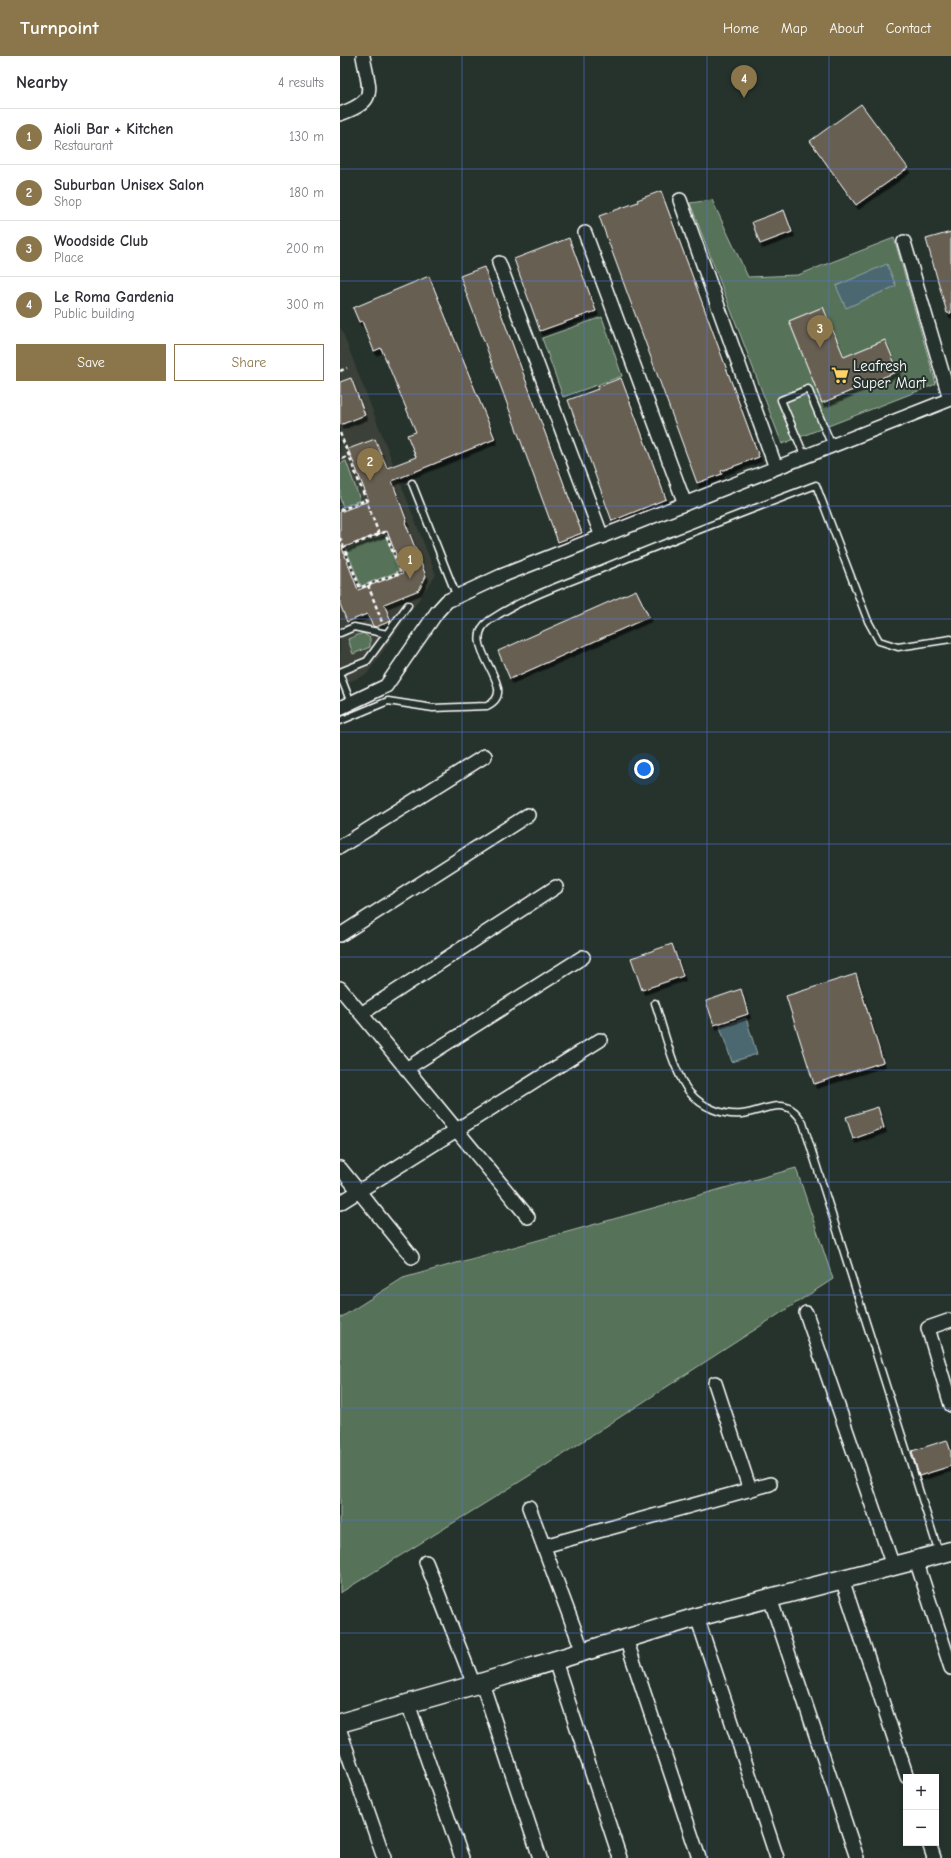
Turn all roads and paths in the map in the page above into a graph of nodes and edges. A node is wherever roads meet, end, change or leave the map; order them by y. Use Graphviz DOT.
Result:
graph roads {
  1 [pos="363,56"];
  2 [pos="340,114"];
  3 [pos="680,200"];
  4 [pos="585,233"];
  5 [pos="904,242"];
  6 [pos="499,263"];
  7 [pos="347,368"];
  8 [pos="340,371"];
  9 [pos="950,399"];
  10 [pos="340,433"];
  11 [pos="832,446"];
  12 [pos="349,456"];
  13 [pos="805,457"];
  14 [pos="340,460"];
  15 [pos="776,468"];
  16 [pos="412,483"];
  17 [pos="366,500"];
  18 [pos="685,504"];
  19 [pos="340,510"];
  20 [pos="379,534"];
  21 [pos="602,536"];
  22 [pos="340,538"];
  23 [pos="355,544"];
  24 [pos="368,585"];
  25 [pos="457,597"];
  26 [pos="408,605"];
  27 [pos="340,633"];
  28 [pos="387,634"];
  29 [pos="951,639"];
  30 [pos="340,673"];
  31 [pos="346,705"];
  32 [pos="340,721"];
  33 [pos="485,756"];
  34 [pos="528,816"];
  35 [pos="340,847"];
  36 [pos="556,886"];
  37 [pos="340,935"];
  38 [pos="583,957"];
  39 [pos="340,988"];
  40 [pos="655,1003"];
  41 [pos="361,1014"];
  42 [pos="600,1040"];
  43 [pos="406,1069"];
  44 [pos="456,1130"];
  45 [pos="340,1168"];
  46 [pos="359,1191"];
  47 [pos="340,1203"];
  48 [pos="528,1217"];
  49 [pos="412,1257"];
  50 [pos="806,1313"];
  51 [pos="951,1320"];
  52 [pos="715,1383"];
  53 [pos="951,1406"];
  54 [pos="770,1484"];
  55 [pos="750,1490"];
  56 [pos="529,1507"];
  57 [pos="544,1546"];
  58 [pos="945,1553"];
  59 [pos="916,1560"];
  60 [pos="426,1562"];
  61 [pos="893,1566"];
  62 [pos="842,1579"];
  63 [pos="770,1598"];
  64 [pos="697,1616"];
  65 [pos="626,1639"];
  66 [pos="583,1652"];
  67 [pos="555,1661"];
  68 [pos="951,1668"];
  69 [pos="478,1684"];
  70 [pos="408,1704"];
  71 [pos="340,1723"];
  72 [pos="340,1731"];
  73 [pos="906,1774"];
  74 [pos="930,1846"];
  75 [pos="384,1858"];
  76 [pos="462,1858"];
  77 [pos="540,1858"];
  78 [pos="620,1858"];
  79 [pos="699,1858"];
  80 [pos="777,1858"];
  81 [pos="856,1858"];
  82 [pos="934,1858"];
  1 -- 2 [label="street"];
  3 -- 15 [label="street"];
  4 -- 18 [label="street"];
  5 -- 9 [label="street"];
  6 -- 21 [label="street"];
  7 -- 8 [label="path"];
  9 -- 11 [label="street"];
  10 -- 12 [label="path"];
  11 -- 13 [label="street"];
  11 -- 13 [label="lane"];
  12 -- 14 [label="path"];
  12 -- 17 [label="path"];
  13 -- 15 [label="street"];
  15 -- 18 [label="street"];
  16 -- 25 [label="lane"];
  17 -- 19 [label="path"];
  17 -- 20 [label="path"];
  18 -- 21 [label="street"];
  20 -- 23 [label="path"];
  20 -- 24 [label="path"];
  21 -- 25 [label="street"];
  22 -- 24 [label="path"];
  24 -- 28 [label="path"];
  25 -- 31 [label="street"];
  26 -- 28 [label="lane"];
  27 -- 28 [label="lane"];
  28 -- 30 [label="lane"];
  29 -- 32 [label="lane"];
  30 -- 31 [label="lane"];
  33 -- 35 [label="street"];
  34 -- 37 [label="street"];
  36 -- 41 [label="street"];
  38 -- 43 [label="street"];
  39 -- 41 [label="street"];
  40 -- 58 [label="lane"];
  41 -- 43 [label="street"];
  42 -- 44 [label="street"];
  43 -- 44 [label="street"];
  44 -- 46 [label="street"];
  44 -- 48 [label="street"];
  45 -- 46 [label="street"];
  46 -- 47 [label="street"];
  46 -- 49 [label="street"];
  50 -- 61 [label="street"];
  51 -- 53 [label="street"];
  52 -- 55 [label="street"];
  54 -- 55 [label="street"];
  55 -- 57 [label="street"];
  56 -- 57 [label="street"];
  57 -- 66 [label="street"];
  58 -- 59 [label="street"];
  59 -- 61 [label="street"];
  59 -- 68 [label="street"];
  60 -- 69 [label="street"];
  61 -- 62 [label="street"];
  62 -- 63 [label="street"];
  62 -- 73 [label="street"];
  63 -- 64 [label="street"];
  63 -- 81 [label="street"];
  64 -- 65 [label="street"];
  64 -- 80 [label="street"];
  65 -- 66 [label="street"];
  65 -- 79 [label="street"];
  66 -- 67 [label="street"];
  67 -- 69 [label="street"];
  67 -- 78 [label="street"];
  69 -- 70 [label="street"];
  69 -- 77 [label="street"];
  70 -- 71 [label="street"];
  70 -- 76 [label="street"];
  72 -- 75 [label="street"];
  74 -- 82 [label="street"];
}
